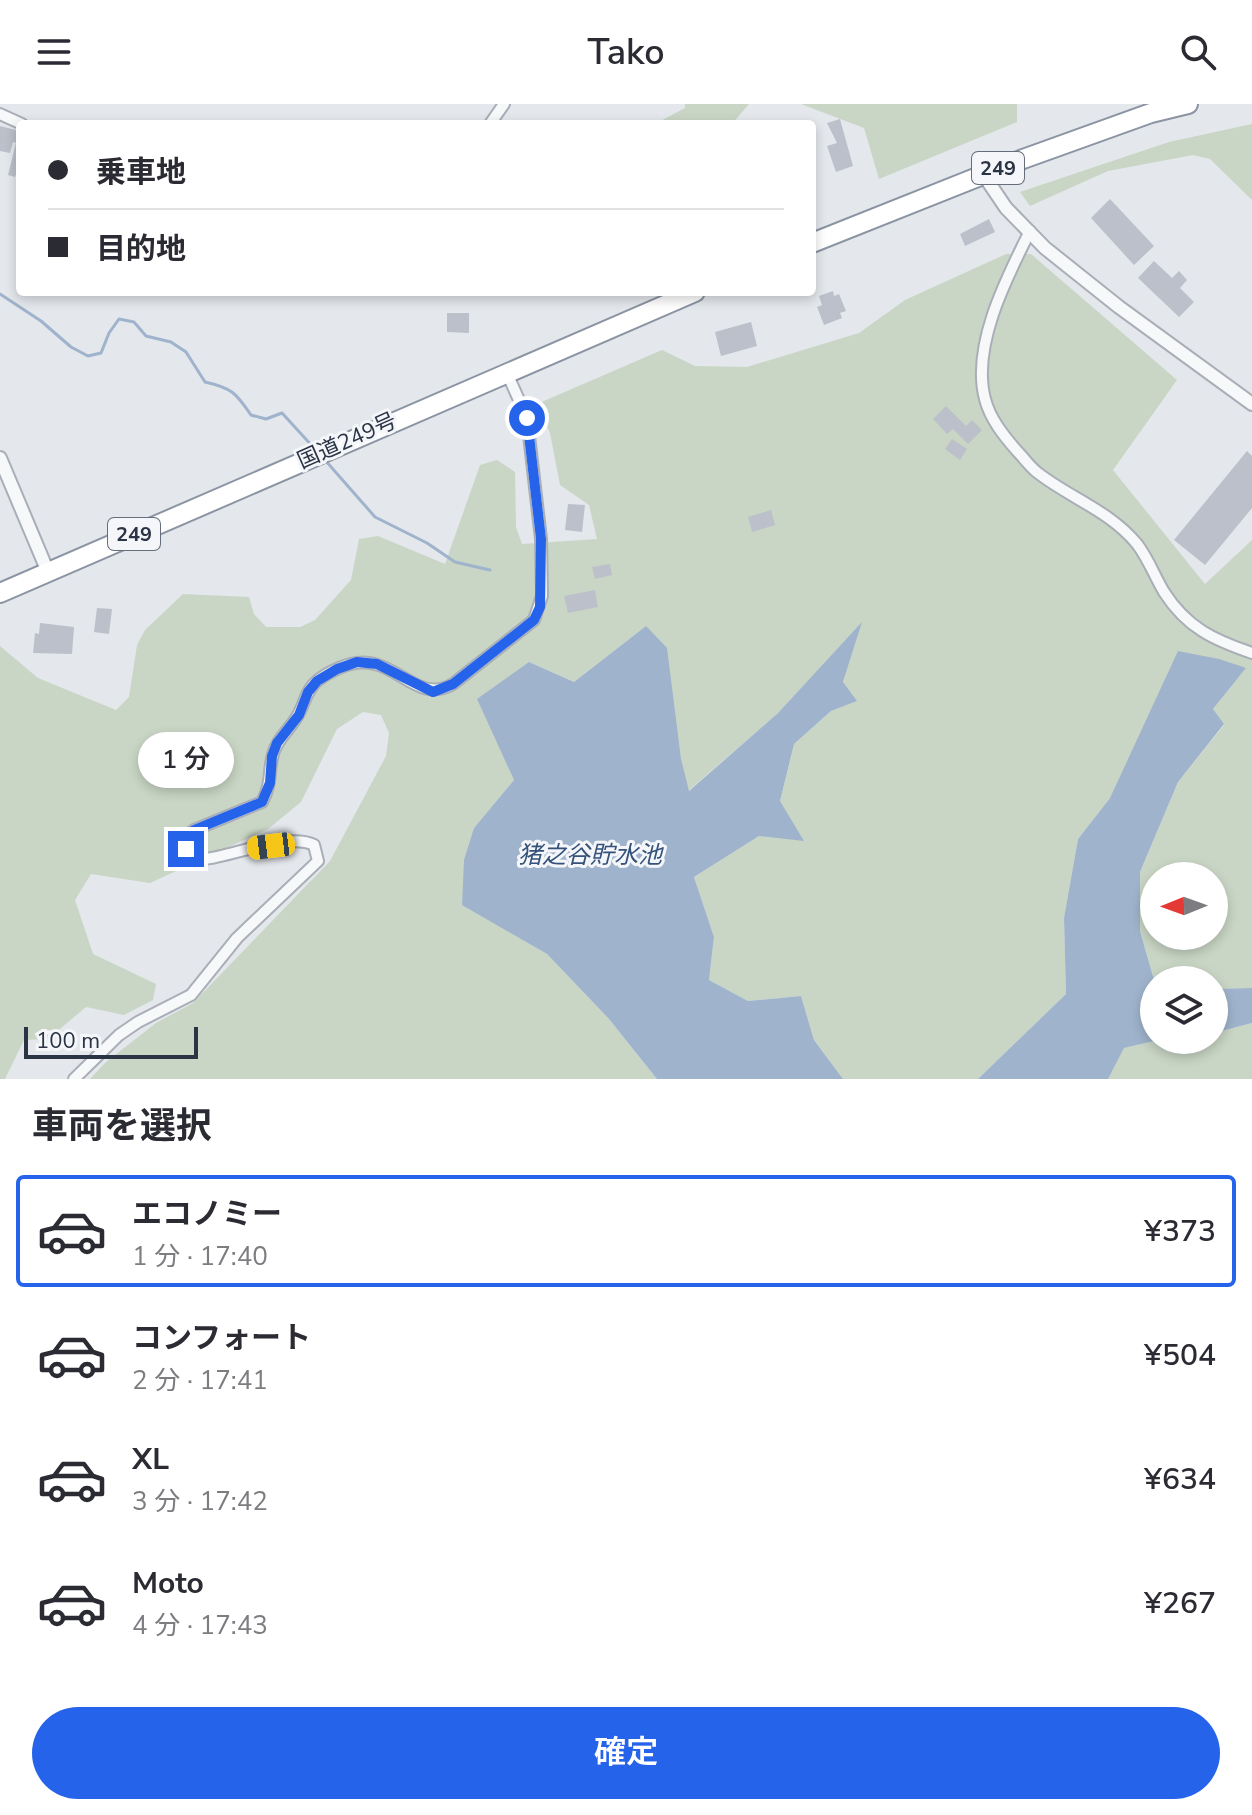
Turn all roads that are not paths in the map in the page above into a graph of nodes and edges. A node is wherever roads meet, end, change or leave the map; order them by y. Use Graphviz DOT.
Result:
graph roads {
  1 [pos="1188,104"];
  2 [pos="983,174"];
  3 [pos="1030,231"];
  4 [pos="816,241"];
  5 [pos="685,296"];
  6 [pos="506,371"];
  7 [pos="1252,404"];
  8 [pos="0,458"];
  9 [pos="48,572"];
  10 [pos="0,593"];
  11 [pos="1252,653"];
  12 [pos="74,1079"];
  1 -- 2 [label="highway, 249"];
  2 -- 3 [label="street"];
  2 -- 4 [label="highway, 249"];
  3 -- 7 [label="street"];
  3 -- 11 [label="street"];
  5 -- 6 [label="highway, 国道249号 / 249"];
  6 -- 9 [label="highway, 国道249号 / 249"];
  6 -- 12 [label="street"];
  8 -- 9 [label="street"];
  9 -- 10 [label="highway, 国道249号 / 249"];
}
